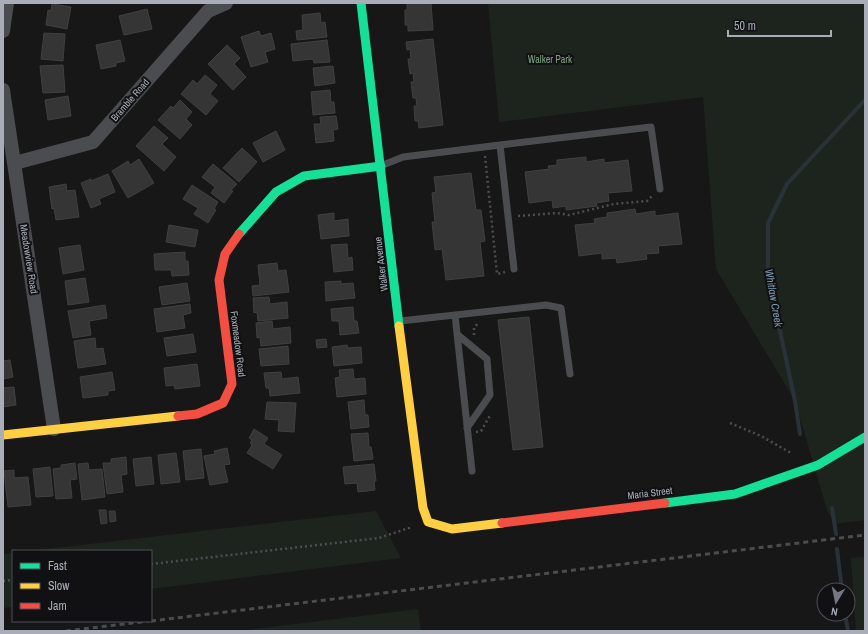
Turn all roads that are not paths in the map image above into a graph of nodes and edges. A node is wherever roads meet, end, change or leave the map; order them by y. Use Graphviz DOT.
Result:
graph roads {
  1 [pos="7,3"];
  2 [pos="226,3"];
  3 [pos="362,3"];
  4 [pos="3,31"];
  5 [pos="3,90"];
  6 [pos="500,146"];
  7 [pos="15,163"];
  8 [pos="381,166"];
  9 [pos="660,189"];
  10 [pos="514,269"];
  11 [pos="455,315"];
  12 [pos="399,322"];
  13 [pos="458,335"];
  14 [pos="570,374"];
  15 [pos="54,429"];
  16 [pos="467,430"];
  17 [pos="3,435"];
  18 [pos="865,438"];
  19 [pos="472,471"];
  20 [pos="428,522"];
  1 -- 4 [label="street"];
  2 -- 7 [label="street, Bramble Road"];
  3 -- 8 [label="street, Walker Avenue"];
  5 -- 7 [label="street, Meadowview Road"];
  6 -- 8 [label="lane"];
  6 -- 9 [label="lane"];
  6 -- 10 [label="lane"];
  7 -- 15 [label="street, Meadowview Road"];
  8 -- 12 [label="street, Walker Avenue"];
  8 -- 15 [label="street, Foxmeadow Road"];
  11 -- 12 [label="lane"];
  11 -- 13 [label="lane"];
  11 -- 14 [label="lane"];
  12 -- 20 [label="street, Walker Avenue"];
  13 -- 16 [label="lane"];
  13 -- 16 [label="lane"];
  15 -- 17 [label="street, Foxmeadow Road"];
  16 -- 19 [label="lane"];
  18 -- 20 [label="street, Maria Street"];
}
